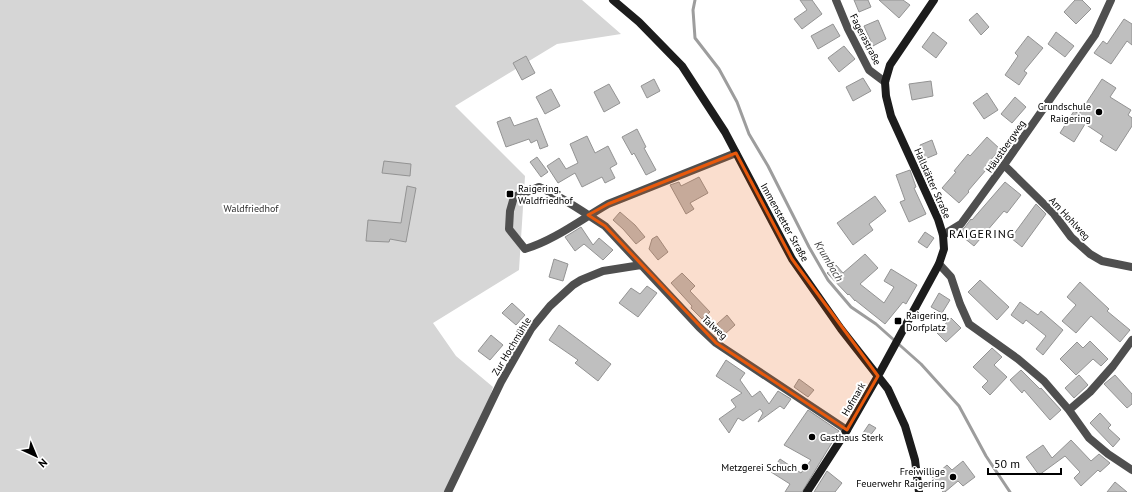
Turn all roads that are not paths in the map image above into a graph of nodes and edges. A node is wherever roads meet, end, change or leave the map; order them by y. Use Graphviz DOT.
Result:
graph roads {
  1 [pos="613,0"];
  2 [pos="836,0"];
  3 [pos="934,0"];
  4 [pos="1111,0"];
  5 [pos="885,82"];
  6 [pos="736,153"];
  7 [pos="1004,165"];
  8 [pos="588,215"];
  9 [pos="944,234"];
  10 [pos="939,264"];
  11 [pos="641,265"];
  12 [pos="1132,268"];
  13 [pos="1132,340"];
  14 [pos="878,376"];
  15 [pos="1069,410"];
  16 [pos="847,430"];
  17 [pos="1132,470"];
  18 [pos="448,492"];
  19 [pos="807,492"];
  20 [pos="919,492"];
  1 -- 6 [label="main road, Immenstetter Straße"];
  2 -- 5 [label="street, Fagerastraße"];
  3 -- 5 [label="main road, Hallstätter Straße"];
  4 -- 7 [label="street, Häustbergweg"];
  5 -- 9 [label="main road, Hallstätter Straße"];
  6 -- 8 [label="street"];
  6 -- 14 [label="main road, Immenstetter Straße"];
  7 -- 9 [label="street, Häustbergweg"];
  7 -- 12 [label="street, Am Hohlweg"];
  8 -- 8 [label="street, Talweg"];
  8 -- 11 [label="street, Talweg"];
  9 -- 10 [label="main road, Hallstätter Straße"];
  10 -- 14 [label="main road, Hallstätter Straße"];
  10 -- 15 [label="street"];
  11 -- 16 [label="street, Talweg"];
  11 -- 18 [label="street, Zur Hochmühle"];
  13 -- 15 [label="street"];
  14 -- 16 [label="main road, Hofmark"];
  14 -- 20 [label="main road, Immenstetter Straße"];
  15 -- 17 [label="street"];
  16 -- 19 [label="main road, Hofmark"];
}
